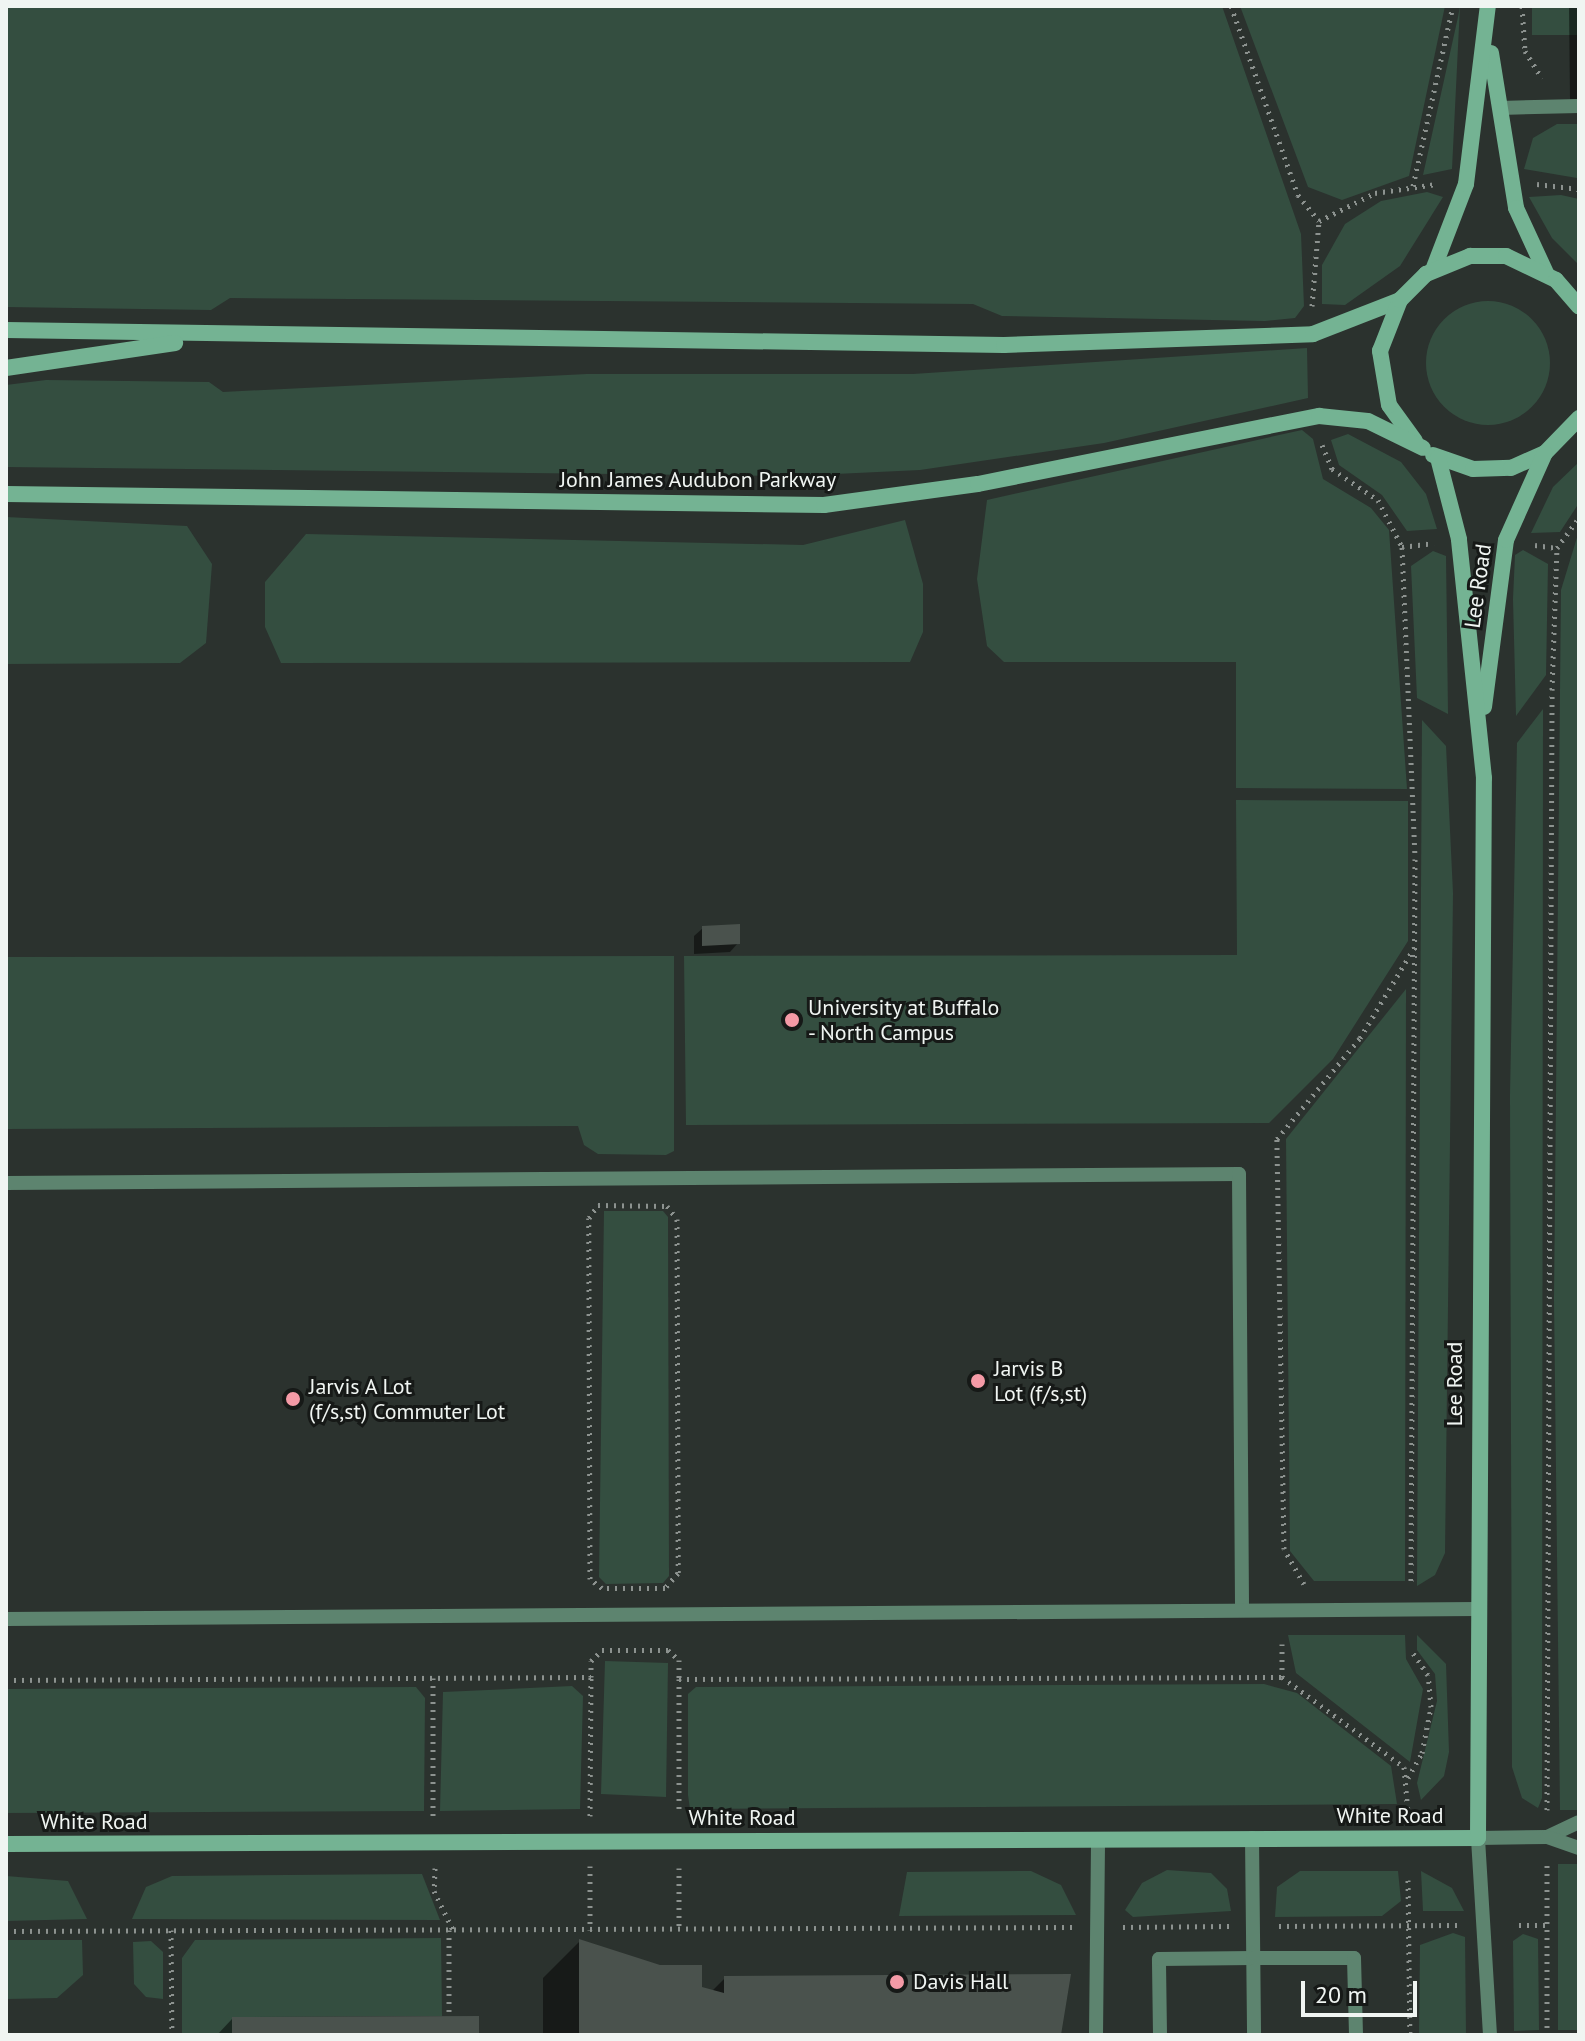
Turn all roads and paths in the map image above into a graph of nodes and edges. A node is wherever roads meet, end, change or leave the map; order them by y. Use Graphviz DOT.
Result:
graph roads {
  1 [pos="1231,6"];
  2 [pos="1453,6"];
  3 [pos="1488,6"];
  4 [pos="1522,6"];
  5 [pos="1488,36"];
  6 [pos="1532,71"];
  7 [pos="1579,106"];
  8 [pos="1500,108"];
  9 [pos="1454,184"];
  10 [pos="1528,184"];
  11 [pos="1413,186"];
  12 [pos="1579,189"];
  13 [pos="1319,221"];
  14 [pos="1433,270"];
  15 [pos="1546,273"];
  16 [pos="1576,298"];
  17 [pos="1400,300"];
  18 [pos="1311,311"];
  19 [pos="6,330"];
  20 [pos="220,336"];
  21 [pos="6,368"];
  22 [pos="1577,424"];
  23 [pos="1322,445"];
  24 [pos="1423,448"];
  25 [pos="1545,453"];
  26 [pos="1438,458"];
  27 [pos="6,494"];
  28 [pos="1579,518"];
  29 [pos="1442,542"];
  30 [pos="1525,543"];
  31 [pos="1402,547"];
  32 [pos="1557,548"];
  33 [pos="1481,732"];
  34 [pos="1414,948"];
  35 [pos="6,1183"];
  36 [pos="1397,1587"];
  37 [pos="602,1588"];
  38 [pos="1310,1588"];
  39 [pos="1478,1609"];
  40 [pos="1242,1610"];
  41 [pos="6,1619"];
  42 [pos="1282,1644"];
  43 [pos="1411,1650"];
  44 [pos="591,1677"];
  45 [pos="1282,1677"];
  46 [pos="433,1678"];
  47 [pos="679,1679"];
  48 [pos="6,1680"];
  49 [pos="1408,1778"];
  50 [pos="1408,1813"];
  51 [pos="1547,1817"];
  52 [pos="1579,1822"];
  53 [pos="1547,1837"];
  54 [pos="1252,1838"];
  55 [pos="1478,1838"];
  56 [pos="1098,1839"];
  57 [pos="433,1841"];
  58 [pos="590,1841"];
  59 [pos="679,1841"];
  60 [pos="6,1844"];
  61 [pos="1579,1848"];
  62 [pos="1547,1872"];
  63 [pos="1408,1880"];
  64 [pos="1409,1925"];
  65 [pos="1462,1925"];
  66 [pos="1519,1925"];
  67 [pos="1547,1925"];
  68 [pos="1252,1926"];
  69 [pos="1097,1927"];
  70 [pos="679,1929"];
  71 [pos="171,1930"];
  72 [pos="451,1930"];
  73 [pos="590,1930"];
  74 [pos="6,1931"];
  75 [pos="1253,1958"];
  76 [pos="449,2016"];
  77 [pos="172,2035"];
  78 [pos="1096,2035"];
  79 [pos="1160,2035"];
  80 [pos="1254,2035"];
  81 [pos="1356,2035"];
  82 [pos="1410,2035"];
  83 [pos="1490,2035"];
  84 [pos="1547,2035"];
  1 -- 13 [label="path"];
  2 -- 11 [label="path"];
  3 -- 5 [label="street"];
  4 -- 6 [label="path"];
  5 -- 8 [label="street"];
  5 -- 14 [label="street"];
  7 -- 8 [label="lane"];
  8 -- 15 [label="street"];
  9 -- 11 [label="path"];
  10 -- 12 [label="path"];
  11 -- 13 [label="path"];
  13 -- 18 [label="path"];
  14 -- 15 [label="street"];
  14 -- 17 [label="street"];
  15 -- 16 [label="street"];
  17 -- 20 [label="street"];
  17 -- 24 [label="street"];
  19 -- 20 [label="street"];
  20 -- 21 [label="street"];
  22 -- 25 [label="street"];
  23 -- 31 [label="path"];
  24 -- 26 [label="street"];
  24 -- 27 [label="street, John James Audubon Parkway"];
  25 -- 26 [label="street"];
  25 -- 33 [label="street, Lee Road"];
  26 -- 33 [label="street, Lee Road"];
  28 -- 32 [label="path"];
  29 -- 31 [label="path"];
  30 -- 32 [label="path"];
  31 -- 34 [label="path"];
  32 -- 51 [label="path"];
  33 -- 39 [label="street, Lee Road"];
  34 -- 36 [label="path"];
  34 -- 38 [label="path"];
  35 -- 40 [label="lane"];
  37 -- 37 [label="path"];
  39 -- 40 [label="lane"];
  39 -- 55 [label="street, Lee Road"];
  40 -- 41 [label="lane"];
  42 -- 45 [label="path"];
  43 -- 49 [label="path"];
  44 -- 46 [label="path"];
  44 -- 47 [label="path"];
  44 -- 58 [label="path"];
  45 -- 47 [label="path"];
  45 -- 49 [label="path"];
  46 -- 48 [label="path"];
  46 -- 57 [label="path"];
  47 -- 59 [label="path"];
  49 -- 50 [label="path"];
  52 -- 53 [label="lane"];
  53 -- 55 [label="lane"];
  53 -- 61 [label="lane"];
  54 -- 55 [label="street, White Road"];
  54 -- 56 [label="street, White Road"];
  54 -- 68 [label="lane"];
  55 -- 83 [label="lane, Lee Road"];
  56 -- 59 [label="street, White Road"];
  56 -- 69 [label="lane"];
  57 -- 58 [label="street, White Road"];
  57 -- 60 [label="street, White Road"];
  57 -- 72 [label="path"];
  58 -- 59 [label="street, White Road"];
  58 -- 73 [label="path"];
  59 -- 70 [label="path"];
  62 -- 67 [label="path"];
  63 -- 64 [label="path"];
  64 -- 65 [label="path"];
  64 -- 68 [label="path"];
  64 -- 82 [label="path"];
  66 -- 67 [label="path"];
  67 -- 84 [label="path"];
  68 -- 69 [label="path"];
  68 -- 75 [label="lane"];
  69 -- 70 [label="path"];
  69 -- 78 [label="lane"];
  70 -- 73 [label="path"];
  71 -- 72 [label="path"];
  71 -- 74 [label="path"];
  71 -- 77 [label="path"];
  72 -- 73 [label="path"];
  72 -- 76 [label="path"];
  75 -- 79 [label="lane"];
  75 -- 80 [label="lane"];
  75 -- 81 [label="lane"];
}
